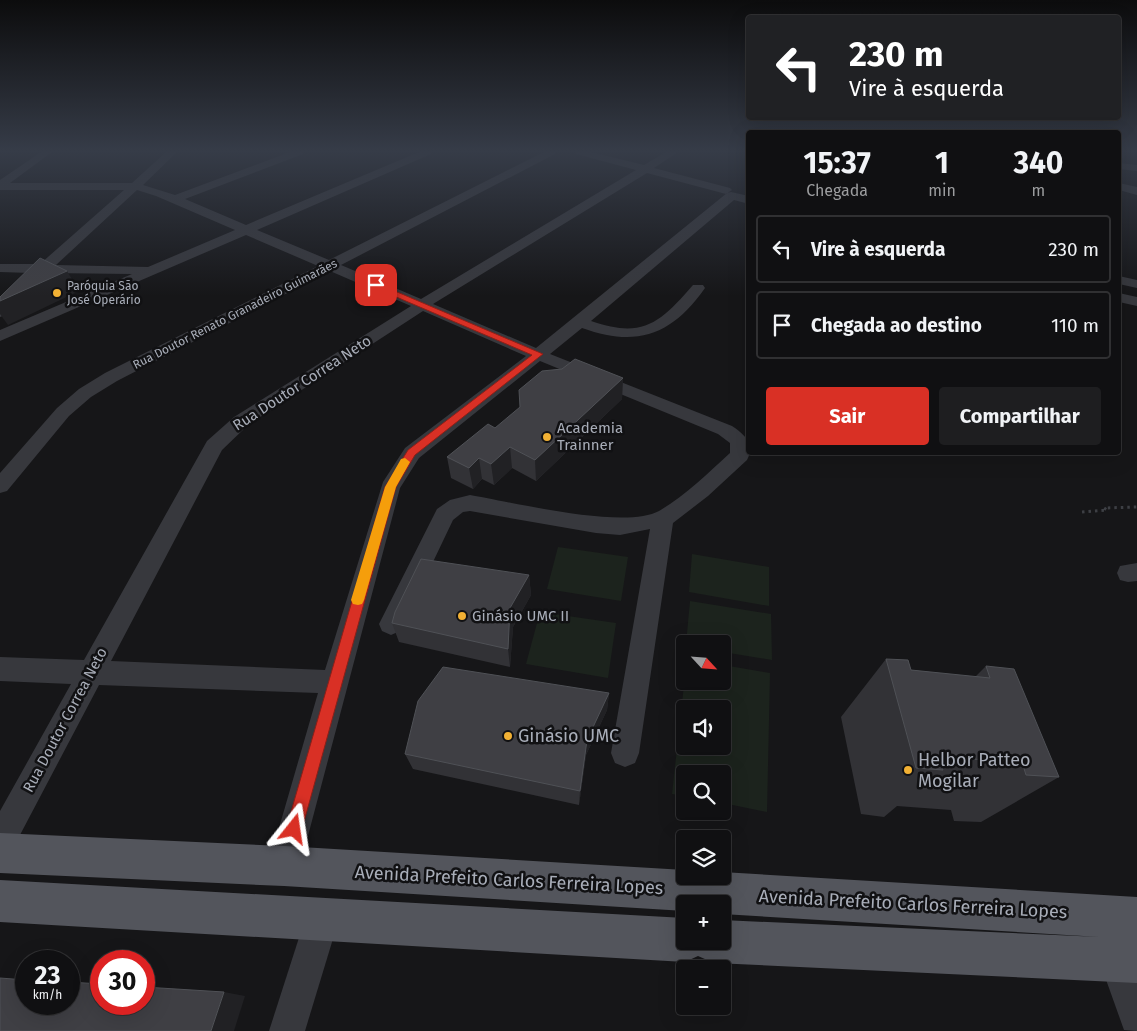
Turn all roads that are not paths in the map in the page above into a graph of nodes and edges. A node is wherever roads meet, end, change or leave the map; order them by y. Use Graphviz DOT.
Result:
graph roads {
  1 [pos="119,200"];
  2 [pos="175,200"];
  3 [pos="313,200"];
  4 [pos="456,200"];
  5 [pos="594,200"];
  6 [pos="732,200"];
  7 [pos="245,229"];
  8 [pos="329,265"];
  9 [pos="0,268"];
  10 [pos="44,268"];
  11 [pos="151,270"];
  12 [pos="1121,280"];
  13 [pos="1137,284"];
  14 [pos="698,288"];
  15 [pos="1121,291"];
  16 [pos="1137,295"];
  17 [pos="1121,298"];
  18 [pos="1137,302"];
  19 [pos="422,306"];
  20 [pos="0,312"];
  21 [pos="580,322"];
  22 [pos="0,336"];
  23 [pos="538,354"];
  24 [pos="0,486"];
  25 [pos="663,518"];
  26 [pos="391,624"];
  27 [pos="0,669"];
  28 [pos="90,674"];
  29 [pos="334,682"];
  30 [pos="625,752"];
  31 [pos="0,841"];
  32 [pos="0,853"];
  33 [pos="284,866"];
  34 [pos="0,901"];
  35 [pos="1137,918"];
  36 [pos="322,919"];
  37 [pos="676,939"];
  38 [pos="731,942"];
  39 [pos="1127,961"];
  40 [pos="1137,1017"];
  41 [pos="287,1031"];
  1 -- 10 [label="street"];
  2 -- 7 [label="street"];
  3 -- 7 [label="street"];
  4 -- 8 [label="street, Rua Doutor Renato Granadeiro Guimarães"];
  5 -- 19 [label="street, Rua Doutor Correa Neto"];
  6 -- 21 [label="street"];
  7 -- 8 [label="street"];
  7 -- 11 [label="street"];
  8 -- 19 [label="street"];
  8 -- 24 [label="street, Rua Doutor Renato Granadeiro Guimarães"];
  9 -- 10 [label="street"];
  10 -- 11 [label="street"];
  10 -- 20 [label="street"];
  11 -- 22 [label="street"];
  12 -- 13 [label="street"];
  14 -- 21 [label="street"];
  15 -- 16 [label="street"];
  17 -- 18 [label="street"];
  19 -- 23 [label="street"];
  19 -- 28 [label="street, Rua Doutor Correa Neto"];
  21 -- 23 [label="street"];
  23 -- 25 [label="street"];
  23 -- 29 [label="street"];
  25 -- 26 [label="street"];
  25 -- 30 [label="street"];
  27 -- 28 [label="street"];
  28 -- 29 [label="street"];
  28 -- 31 [label="street, Rua Doutor Correa Neto"];
  29 -- 33 [label="street"];
  32 -- 33 [label="main road, Avenida Prefeito Carlos Ferreira Lopes"];
  33 -- 35 [label="main road, Avenida Prefeito Carlos Ferreira Lopes"];
  34 -- 36 [label="main road"];
  36 -- 37 [label="main road"];
  36 -- 41 [label="street"];
  38 -- 39 [label="main road"];
  39 -- 40 [label="street"];
}
